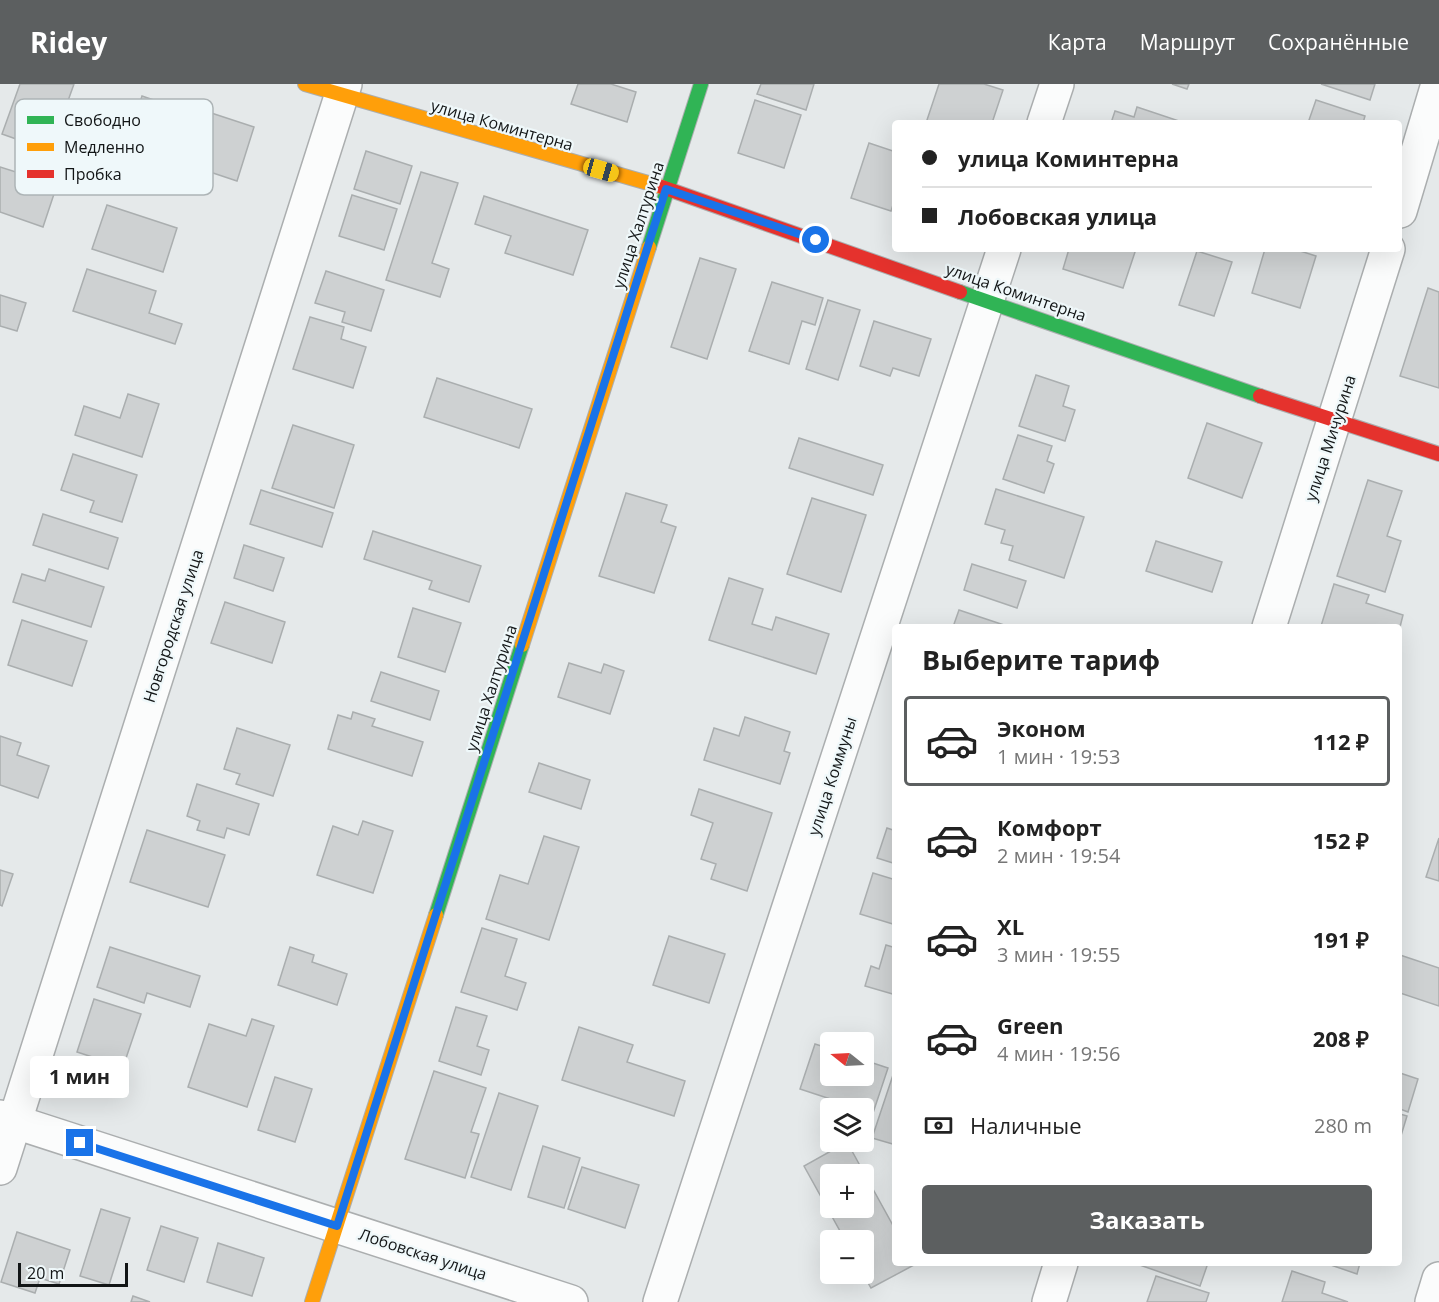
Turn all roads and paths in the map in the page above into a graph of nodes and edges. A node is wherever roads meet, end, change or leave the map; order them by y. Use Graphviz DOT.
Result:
graph roads {
  1 [pos="305,84"];
  2 [pos="701,84"];
  3 [pos="1057,84"];
  4 [pos="1438,84"];
  5 [pos="343,90"];
  6 [pos="1045,120"];
  7 [pos="666,189"];
  8 [pos="1402,204"];
  9 [pos="1003,252"];
  10 [pos="1387,252"];
  11 [pos="988,299"];
  12 [pos="1335,423"];
  13 [pos="1439,454"];
  14 [pos="1270,624"];
  15 [pos="8,1119"];
  16 [pos="0,1168"];
  17 [pos="337,1226"];
  18 [pos="1060,1266"];
  19 [pos="1439,1279"];
  20 [pos="312,1302"];
  21 [pos="571,1302"];
  22 [pos="660,1302"];
  23 [pos="1049,1302"];
  24 [pos="1432,1302"];
  1 -- 5 [label="street, улица Коминтерна"];
  2 -- 7 [label="street, улица Халтурина"];
  3 -- 6 [label="street"];
  4 -- 8 [label="street"];
  5 -- 7 [label="street, улица Коминтерна"];
  5 -- 15 [label="street, Новгородская улица"];
  7 -- 11 [label="street, улица Коминтерна"];
  7 -- 17 [label="street, улица Халтурина"];
  9 -- 11 [label="street, улица Коммуны"];
  10 -- 12 [label="street, улица Мичурина"];
  11 -- 12 [label="street, улица Коминтерна"];
  11 -- 22 [label="street, улица Коммуны"];
  12 -- 13 [label="street, улица Коминтерна"];
  12 -- 14 [label="street, улица Мичурина"];
  15 -- 16 [label="street, Новгородская улица"];
  15 -- 17 [label="street, Лобовская улица"];
  17 -- 20 [label="street, улица Халтурина"];
  17 -- 21 [label="street, Лобовская улица"];
  18 -- 23 [label="street"];
  19 -- 24 [label="street"];
}
